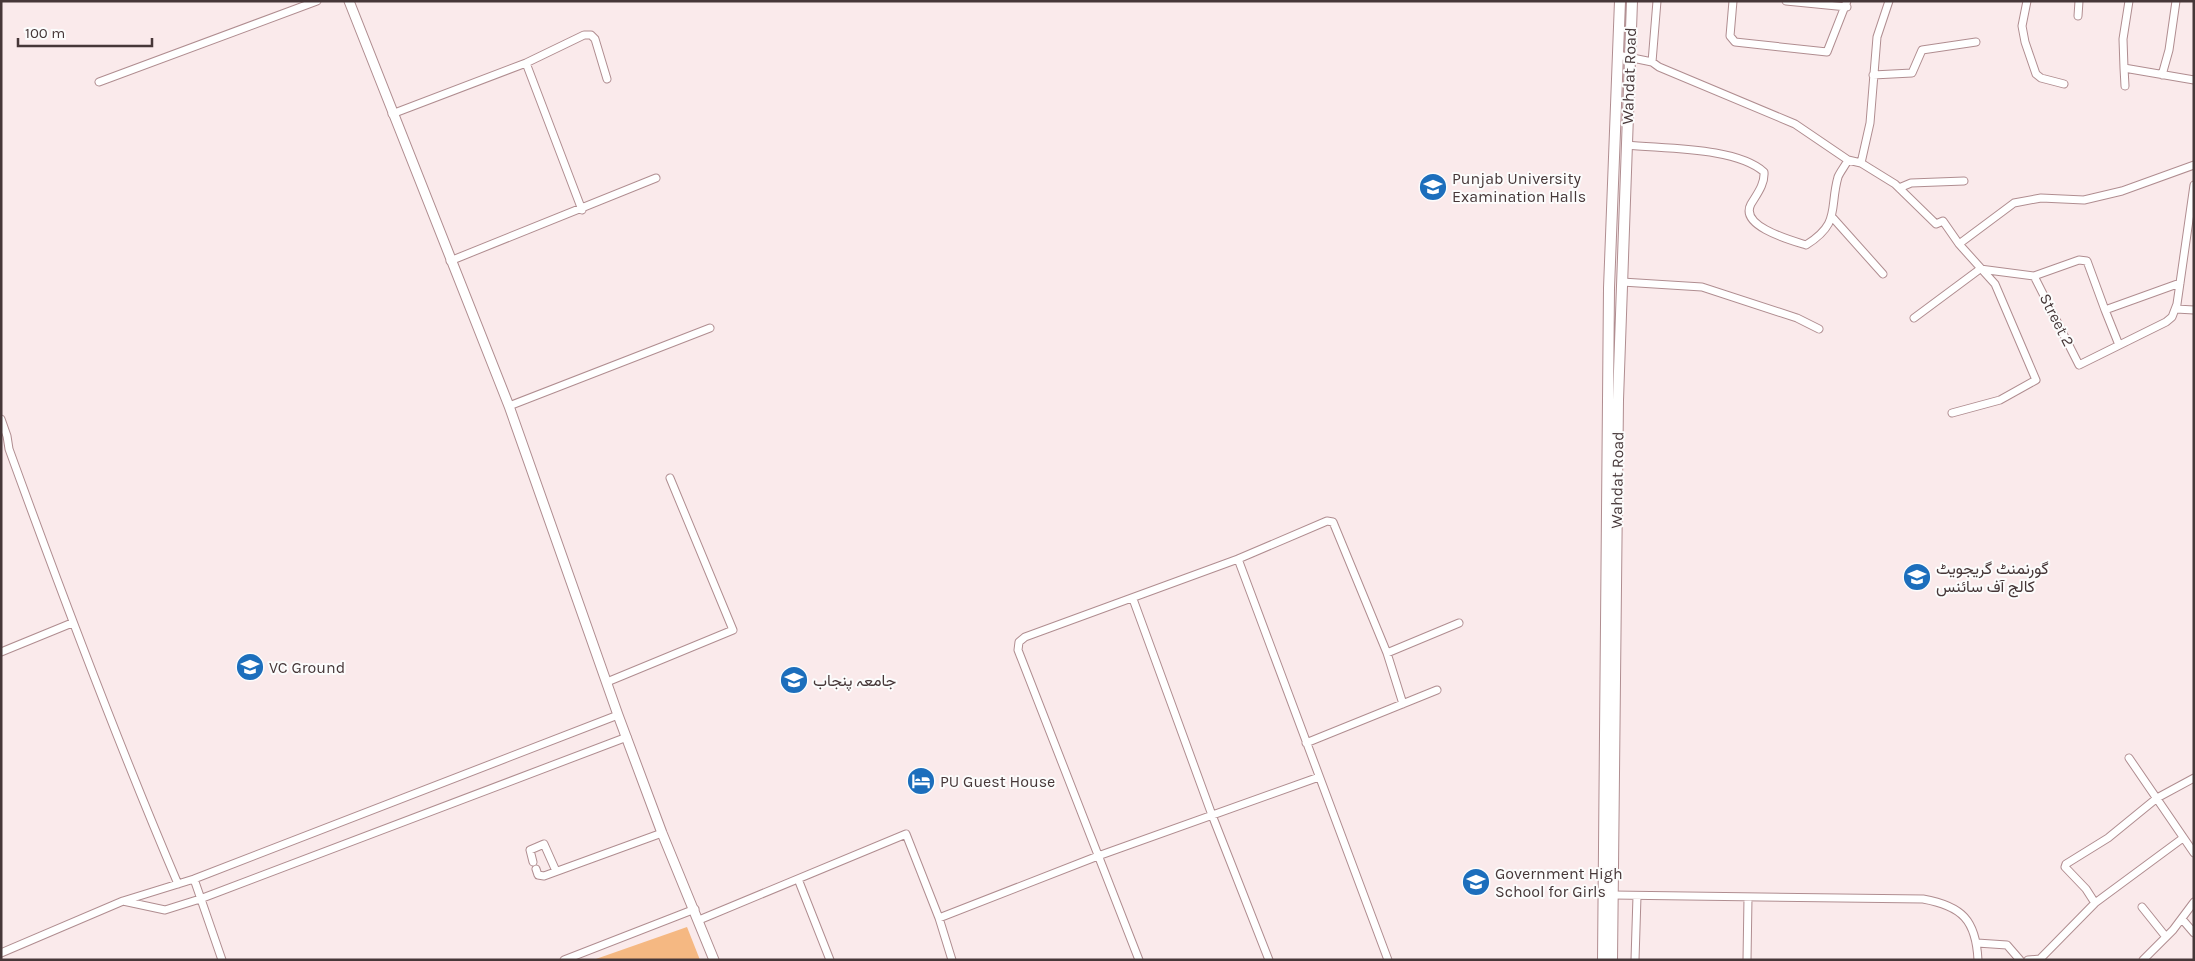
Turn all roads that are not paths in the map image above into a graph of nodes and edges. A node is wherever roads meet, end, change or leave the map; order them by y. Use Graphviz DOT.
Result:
graph roads {
  1 [pos="317,1"];
  2 [pos="349,1"];
  3 [pos="1620,1"];
  4 [pos="1632,1"];
  5 [pos="1657,1"];
  6 [pos="1733,1"];
  7 [pos="1786,1"];
  8 [pos="1889,1"];
  9 [pos="2028,1"];
  10 [pos="2080,1"];
  11 [pos="2129,1"];
  12 [pos="2176,1"];
  13 [pos="1847,4"];
  14 [pos="2078,16"];
  15 [pos="1976,42"];
  16 [pos="1618,55"];
  17 [pos="1630,57"];
  18 [pos="1652,62"];
  19 [pos="526,63"];
  20 [pos="2124,68"];
  21 [pos="1873,75"];
  22 [pos="2162,76"];
  23 [pos="608,79"];
  24 [pos="2194,80"];
  25 [pos="99,82"];
  26 [pos="2064,84"];
  27 [pos="2125,86"];
  28 [pos="392,114"];
  29 [pos="1627,145"];
  30 [pos="1848,160"];
  31 [pos="1860,163"];
  32 [pos="2194,165"];
  33 [pos="656,178"];
  34 [pos="1964,181"];
  35 [pos="2194,185"];
  36 [pos="1899,188"];
  37 [pos="582,210"];
  38 [pos="1832,218"];
  39 [pos="2190,239"];
  40 [pos="1959,244"];
  41 [pos="450,261"];
  42 [pos="1980,269"];
  43 [pos="1883,274"];
  44 [pos="2034,276"];
  45 [pos="1622,282"];
  46 [pos="2180,282"];
  47 [pos="2176,309"];
  48 [pos="2105,310"];
  49 [pos="2194,310"];
  50 [pos="1914,318"];
  51 [pos="710,328"];
  52 [pos="1819,329"];
  53 [pos="2119,346"];
  54 [pos="509,406"];
  55 [pos="1952,413"];
  56 [pos="1,419"];
  57 [pos="670,478"];
  58 [pos="1238,559"];
  59 [pos="1133,599"];
  60 [pos="72,623"];
  61 [pos="1459,623"];
  62 [pos="1,652"];
  63 [pos="1386,653"];
  64 [pos="607,682"];
  65 [pos="1436,690"];
  66 [pos="1403,704"];
  67 [pos="618,715"];
  68 [pos="628,737"];
  69 [pos="1306,743"];
  70 [pos="2129,758"];
  71 [pos="1319,777"];
  72 [pos="2194,778"];
  73 [pos="2157,798"];
  74 [pos="1212,815"];
  75 [pos="662,833"];
  76 [pos="2183,838"];
  77 [pos="2194,853"];
  78 [pos="1098,856"];
  79 [pos="556,871"];
  80 [pos="194,879"];
  81 [pos="798,879"];
  82 [pos="178,884"];
  83 [pos="1613,895"];
  84 [pos="1638,896"];
  85 [pos="1748,898"];
  86 [pos="200,899"];
  87 [pos="122,901"];
  88 [pos="2095,902"];
  89 [pos="2194,902"];
  90 [pos="2142,907"];
  91 [pos="695,909"];
  92 [pos="939,918"];
  93 [pos="2182,919"];
  94 [pos="699,920"];
  95 [pos="2194,933"];
  96 [pos="2166,937"];
  97 [pos="1977,942"];
  98 [pos="1,953"];
  99 [pos="2040,959"];
  100 [pos="222,960"];
  101 [pos="564,960"];
  102 [pos="714,960"];
  103 [pos="830,960"];
  104 [pos="952,960"];
  105 [pos="1139,960"];
  106 [pos="1269,960"];
  107 [pos="1388,960"];
  108 [pos="1603,960"];
  109 [pos="1612,960"];
  110 [pos="1635,960"];
  111 [pos="1747,960"];
  112 [pos="1978,960"];
  113 [pos="2020,960"];
  114 [pos="2028,960"];
  115 [pos="2143,960"];
  1 -- 25 [label="street"];
  2 -- 28 [label="street"];
  3 -- 16 [label="main road, Wahdat Road"];
  4 -- 17 [label="main road, Wahdat Road"];
  5 -- 18 [label="street"];
  6 -- 13 [label="street"];
  7 -- 13 [label="street"];
  8 -- 21 [label="street"];
  9 -- 26 [label="street"];
  10 -- 14 [label="street"];
  11 -- 20 [label="street"];
  12 -- 22 [label="street"];
  15 -- 21 [label="street"];
  16 -- 17 [label="street"];
  16 -- 108 [label="main road, Wahdat Road"];
  17 -- 18 [label="street"];
  17 -- 29 [label="main road, Wahdat Road"];
  18 -- 30 [label="street"];
  19 -- 23 [label="street"];
  19 -- 28 [label="street"];
  19 -- 37 [label="street"];
  20 -- 22 [label="street"];
  20 -- 27 [label="street"];
  21 -- 31 [label="street"];
  22 -- 24 [label="street"];
  28 -- 41 [label="street"];
  29 -- 38 [label="street"];
  29 -- 45 [label="main road, Wahdat Road"];
  30 -- 31 [label="street"];
  30 -- 38 [label="street"];
  31 -- 36 [label="street"];
  32 -- 40 [label="street"];
  33 -- 37 [label="street"];
  34 -- 36 [label="street"];
  35 -- 39 [label="street"];
  36 -- 40 [label="street"];
  37 -- 41 [label="street"];
  38 -- 43 [label="street"];
  39 -- 46 [label="street"];
  40 -- 42 [label="street"];
  41 -- 54 [label="street"];
  42 -- 44 [label="street"];
  42 -- 50 [label="street"];
  42 -- 55 [label="street"];
  44 -- 48 [label="street"];
  44 -- 53 [label="street, Street 2"];
  45 -- 52 [label="street"];
  45 -- 83 [label="main road, Wahdat Road"];
  46 -- 47 [label="street"];
  46 -- 48 [label="street"];
  47 -- 49 [label="street"];
  47 -- 53 [label="street"];
  48 -- 53 [label="street"];
  51 -- 54 [label="street"];
  54 -- 64 [label="street"];
  56 -- 60 [label="street"];
  57 -- 64 [label="street"];
  58 -- 59 [label="street"];
  58 -- 63 [label="street"];
  58 -- 69 [label="street"];
  59 -- 74 [label="street"];
  59 -- 78 [label="street"];
  60 -- 62 [label="street"];
  60 -- 82 [label="street"];
  61 -- 63 [label="street"];
  63 -- 66 [label="street"];
  64 -- 67 [label="street"];
  65 -- 66 [label="street"];
  66 -- 69 [label="street"];
  67 -- 68 [label="street"];
  67 -- 80 [label="street"];
  68 -- 75 [label="street"];
  68 -- 86 [label="street"];
  69 -- 71 [label="street"];
  70 -- 73 [label="street"];
  71 -- 74 [label="street"];
  71 -- 107 [label="street"];
  72 -- 73 [label="street"];
  73 -- 76 [label="street"];
  73 -- 88 [label="street"];
  74 -- 78 [label="street"];
  74 -- 106 [label="street"];
  75 -- 79 [label="street"];
  75 -- 91 [label="street"];
  76 -- 77 [label="street"];
  76 -- 88 [label="street"];
  78 -- 92 [label="street"];
  78 -- 105 [label="street"];
  79 -- 79 [label="street"];
  80 -- 82 [label="street"];
  80 -- 86 [label="street"];
  81 -- 92 [label="street"];
  81 -- 94 [label="street"];
  81 -- 103 [label="street"];
  82 -- 87 [label="street"];
  83 -- 84 [label="street"];
  83 -- 109 [label="main road, Wahdat Road"];
  84 -- 85 [label="street"];
  84 -- 110 [label="street"];
  85 -- 97 [label="street"];
  85 -- 111 [label="street"];
  86 -- 87 [label="street"];
  86 -- 100 [label="street"];
  87 -- 98 [label="street"];
  88 -- 99 [label="street"];
  89 -- 93 [label="street"];
  90 -- 96 [label="street"];
  91 -- 94 [label="street"];
  91 -- 101 [label="street"];
  92 -- 104 [label="street"];
  93 -- 95 [label="street"];
  93 -- 96 [label="street"];
  94 -- 102 [label="street"];
  96 -- 115 [label="street"];
  97 -- 112 [label="street"];
  97 -- 113 [label="street"];
  99 -- 114 [label="street"];
}
